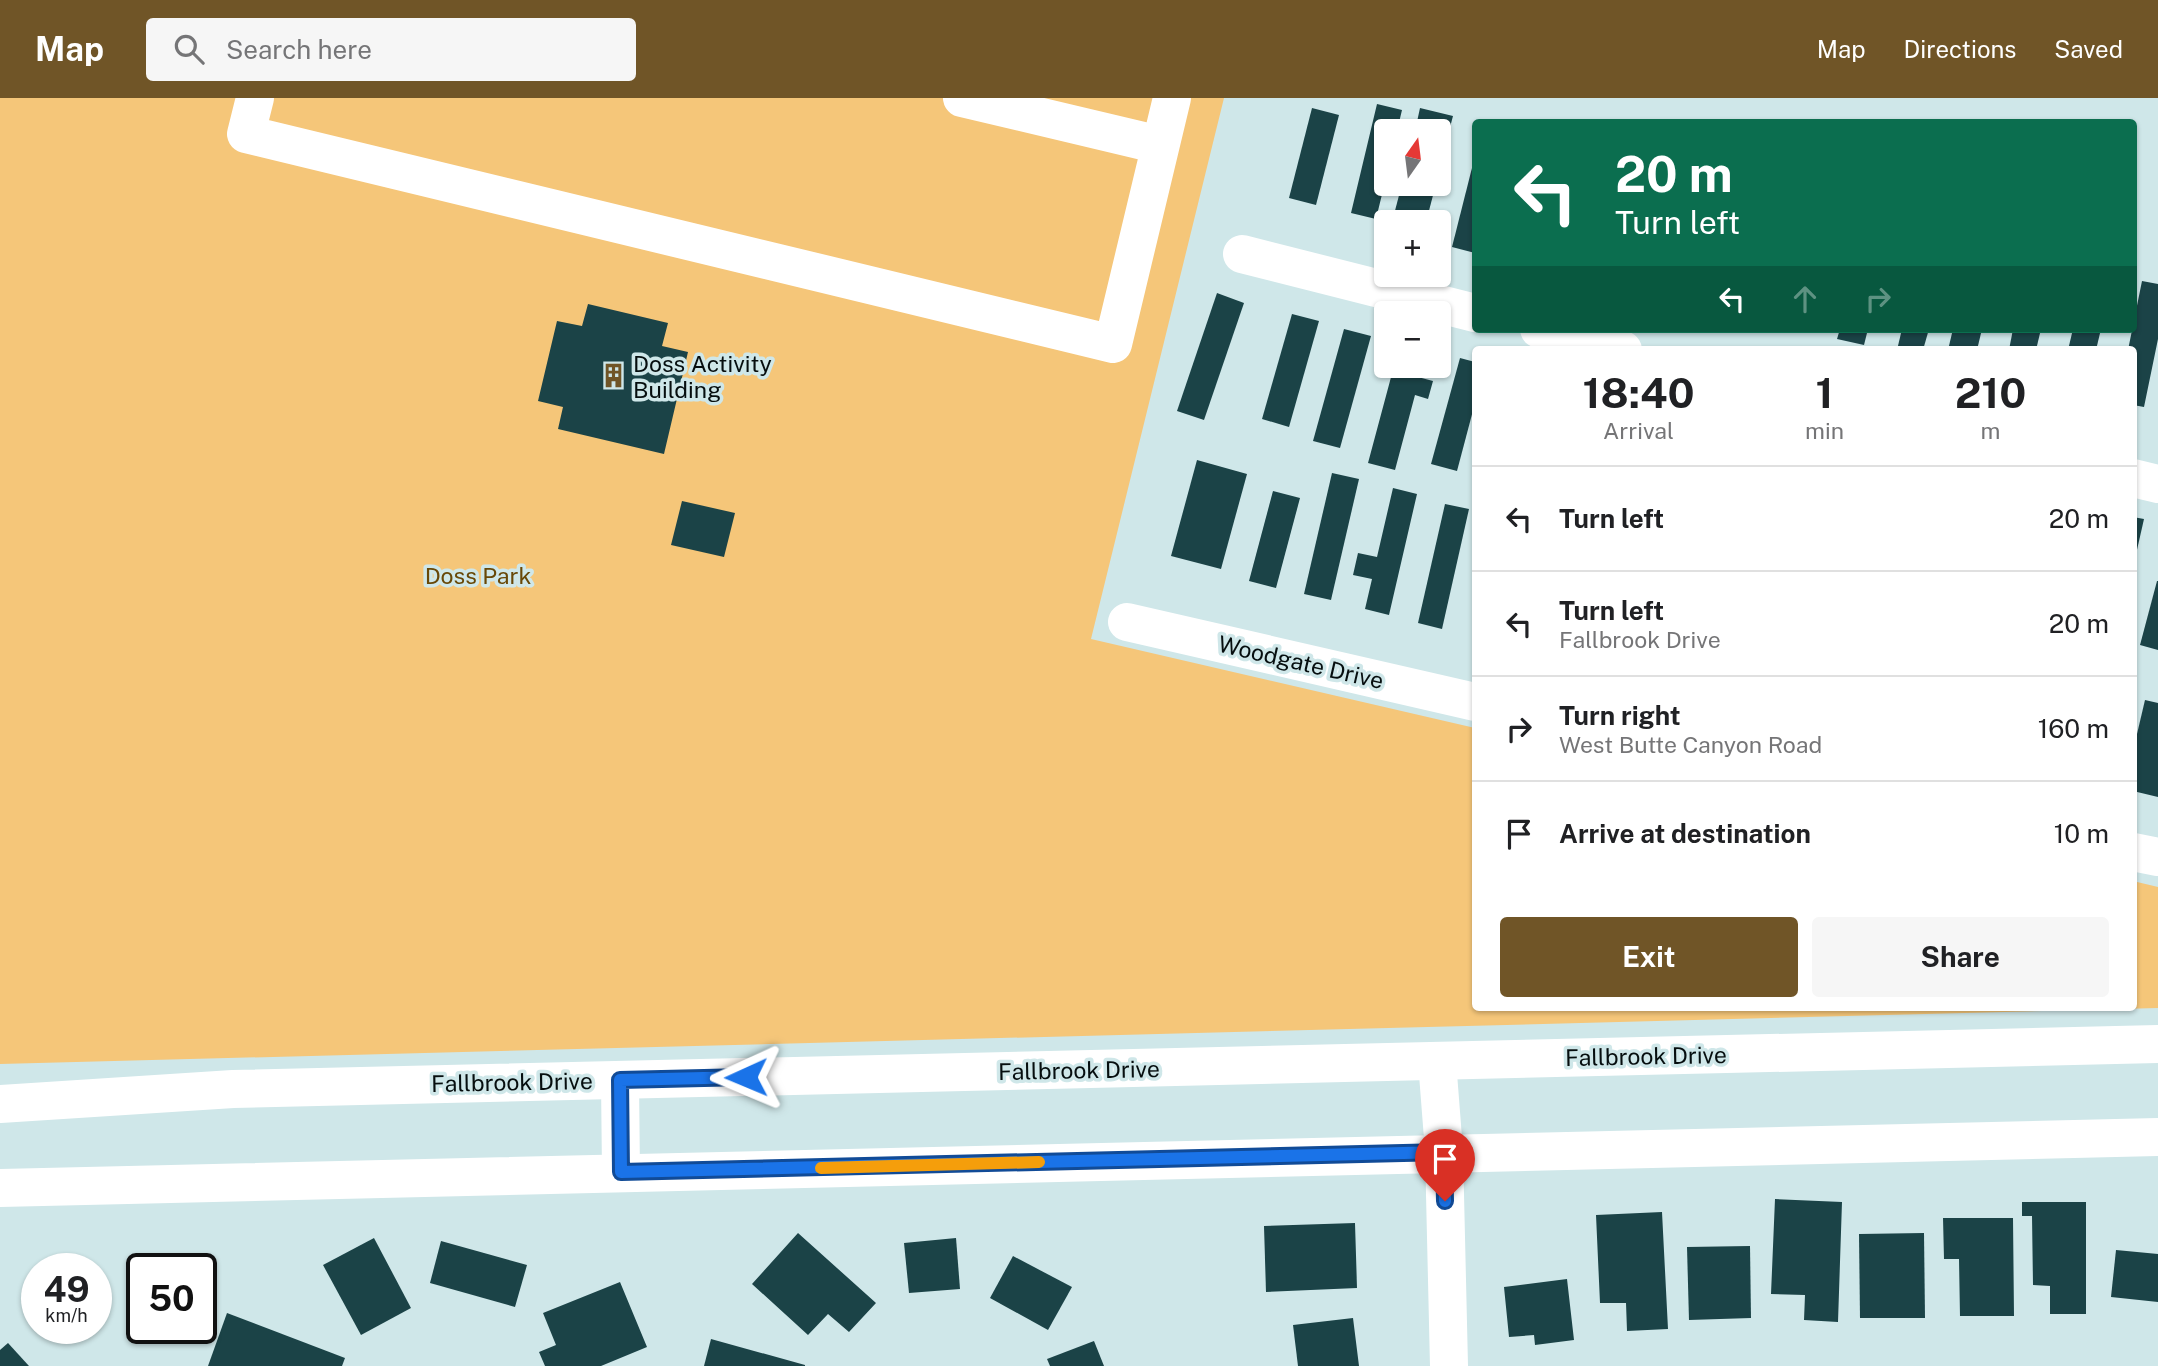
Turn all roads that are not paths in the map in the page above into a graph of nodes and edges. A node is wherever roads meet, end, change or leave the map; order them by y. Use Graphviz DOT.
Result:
graph roads {
  1 [pos="255,98"];
  2 [pos="962,98"];
  3 [pos="1171,98"];
  4 [pos="1046,108"];
  5 [pos="1160,145"];
  6 [pos="1242,254"];
  7 [pos="1472,312"];
  8 [pos="1555,333"];
  9 [pos="1607,346"];
  10 [pos="2137,479"];
  11 [pos="2158,484"];
  12 [pos="1127,622"];
  13 [pos="1472,701"];
  14 [pos="2137,853"];
  15 [pos="2158,857"];
  16 [pos="2158,1044"];
  17 [pos="1437,1061"];
  18 [pos="620,1080"];
  19 [pos="0,1104"];
  20 [pos="2158,1137"];
  21 [pos="1444,1152"];
  22 [pos="621,1172"];
  23 [pos="0,1188"];
  24 [pos="1450,1366"];
  1 -- 5 [label="main road"];
  2 -- 4 [label="main road"];
  3 -- 5 [label="main road"];
  4 -- 5 [label="main road"];
  6 -- 7 [label="main road"];
  8 -- 9 [label="main road"];
  10 -- 11 [label="main road"];
  12 -- 13 [label="main road, Woodgate Drive"];
  14 -- 15 [label="main road"];
  16 -- 17 [label="main road, Fallbrook Drive"];
  17 -- 18 [label="main road, Fallbrook Drive"];
  17 -- 21 [label="main road"];
  18 -- 19 [label="main road, Fallbrook Drive"];
  18 -- 22 [label="main road"];
  20 -- 21 [label="main road"];
  21 -- 22 [label="main road"];
  21 -- 24 [label="main road"];
  22 -- 23 [label="main road"];
}
